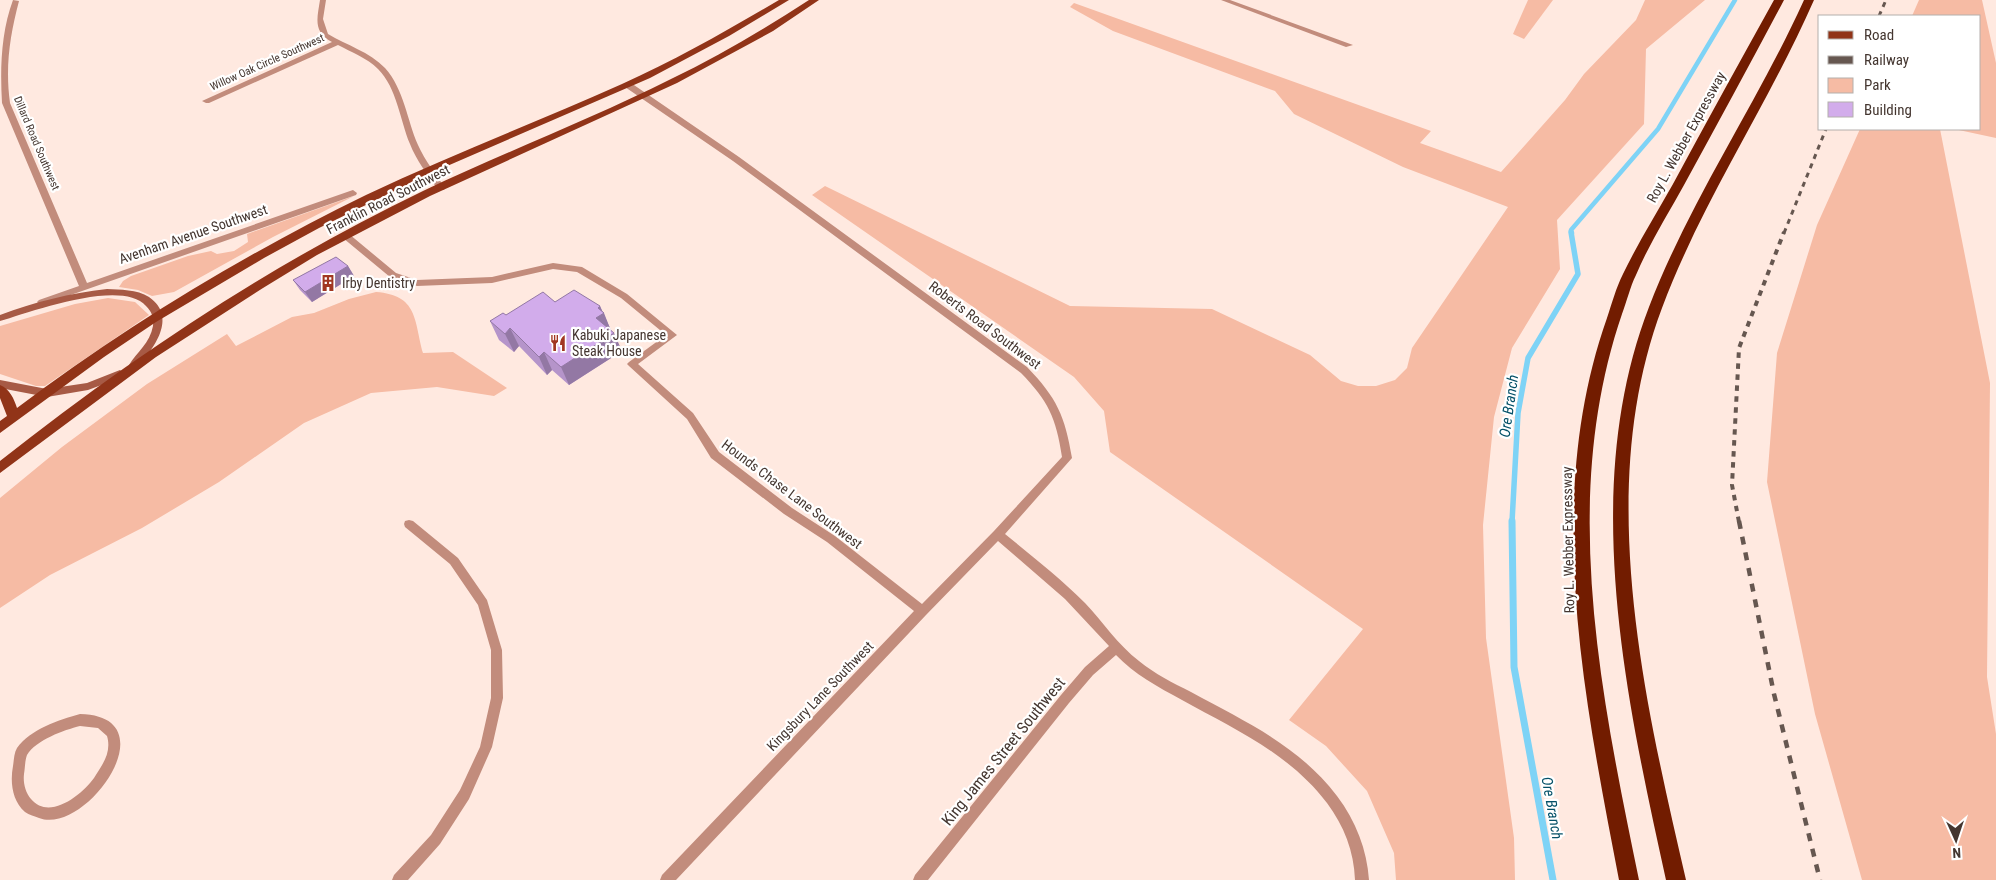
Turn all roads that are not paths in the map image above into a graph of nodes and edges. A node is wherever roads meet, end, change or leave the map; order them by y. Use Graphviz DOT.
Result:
graph roads {
  1 [pos="323,0"];
  2 [pos="785,0"];
  3 [pos="815,0"];
  4 [pos="1224,0"];
  5 [pos="1779,0"];
  6 [pos="1808,0"];
  7 [pos="16,1"];
  8 [pos="337,43"];
  9 [pos="1349,45"];
  10 [pos="628,84"];
  11 [pos="644,96"];
  12 [pos="206,101"];
  13 [pos="428,171"];
  14 [pos="441,188"];
  15 [pos="353,193"];
  16 [pos="346,236"];
  17 [pos="84,287"];
  18 [pos="41,303"];
  19 [pos="159,317"];
  20 [pos="0,318"];
  21 [pos="130,370"];
  22 [pos="0,384"];
  23 [pos="0,390"];
  24 [pos="47,394"];
  25 [pos="14,417"];
  26 [pos="0,428"];
  27 [pos="0,468"];
  28 [pos="409,524"];
  29 [pos="998,534"];
  30 [pos="922,610"];
  31 [pos="1115,648"];
  32 [pos="5,786"];
  33 [pos="13,808"];
  34 [pos="399,880"];
  35 [pos="667,880"];
  36 [pos="920,880"];
  37 [pos="1362,880"];
  38 [pos="1629,880"];
  39 [pos="1676,880"];
  1 -- 8 [label="street"];
  2 -- 10 [label="main road, Franklin Road Southwest"];
  3 -- 11 [label="main road, Franklin Road Southwest"];
  4 -- 9 [label="street"];
  5 -- 38 [label="highway, Roy L. Webber Expressway"];
  6 -- 39 [label="highway"];
  7 -- 17 [label="street, Dillard Road Southwest"];
  8 -- 12 [label="street, Willow Oak Circle Southwest"];
  8 -- 13 [label="street"];
  10 -- 11 [label="street"];
  10 -- 13 [label="main road, Franklin Road Southwest"];
  11 -- 14 [label="main road, Franklin Road Southwest"];
  11 -- 29 [label="street, Roberts Road Southwest"];
  13 -- 14 [label="street"];
  13 -- 19 [label="main road, Franklin Road Southwest"];
  14 -- 16 [label="main road, Franklin Road Southwest"];
  15 -- 17 [label="street, Avenham Avenue Southwest"];
  16 -- 21 [label="main road, Franklin Road Southwest"];
  16 -- 30 [label="street, Hounds Chase Lane Southwest"];
  17 -- 18 [label="street, Avenham Avenue Southwest"];
  18 -- 19 [label="street, Avenham Avenue Southwest"];
  18 -- 20 [label="street, Avenham Avenue Southwest"];
  19 -- 21 [label="street"];
  19 -- 24 [label="main road, Franklin Road Southwest"];
  21 -- 24 [label="street"];
  21 -- 27 [label="main road, Franklin Road Southwest"];
  22 -- 24 [label="street"];
  23 -- 25 [label="main road"];
  24 -- 25 [label="main road, Franklin Road Southwest"];
  25 -- 26 [label="main road, Franklin Road Southwest"];
  28 -- 34 [label="street"];
  29 -- 30 [label="street, Kingsbury Lane Southwest"];
  29 -- 31 [label="street"];
  30 -- 35 [label="street, Kingsbury Lane Southwest"];
  31 -- 36 [label="street, King James Street Southwest"];
  31 -- 37 [label="street"];
  32 -- 33 [label="street"];
}
